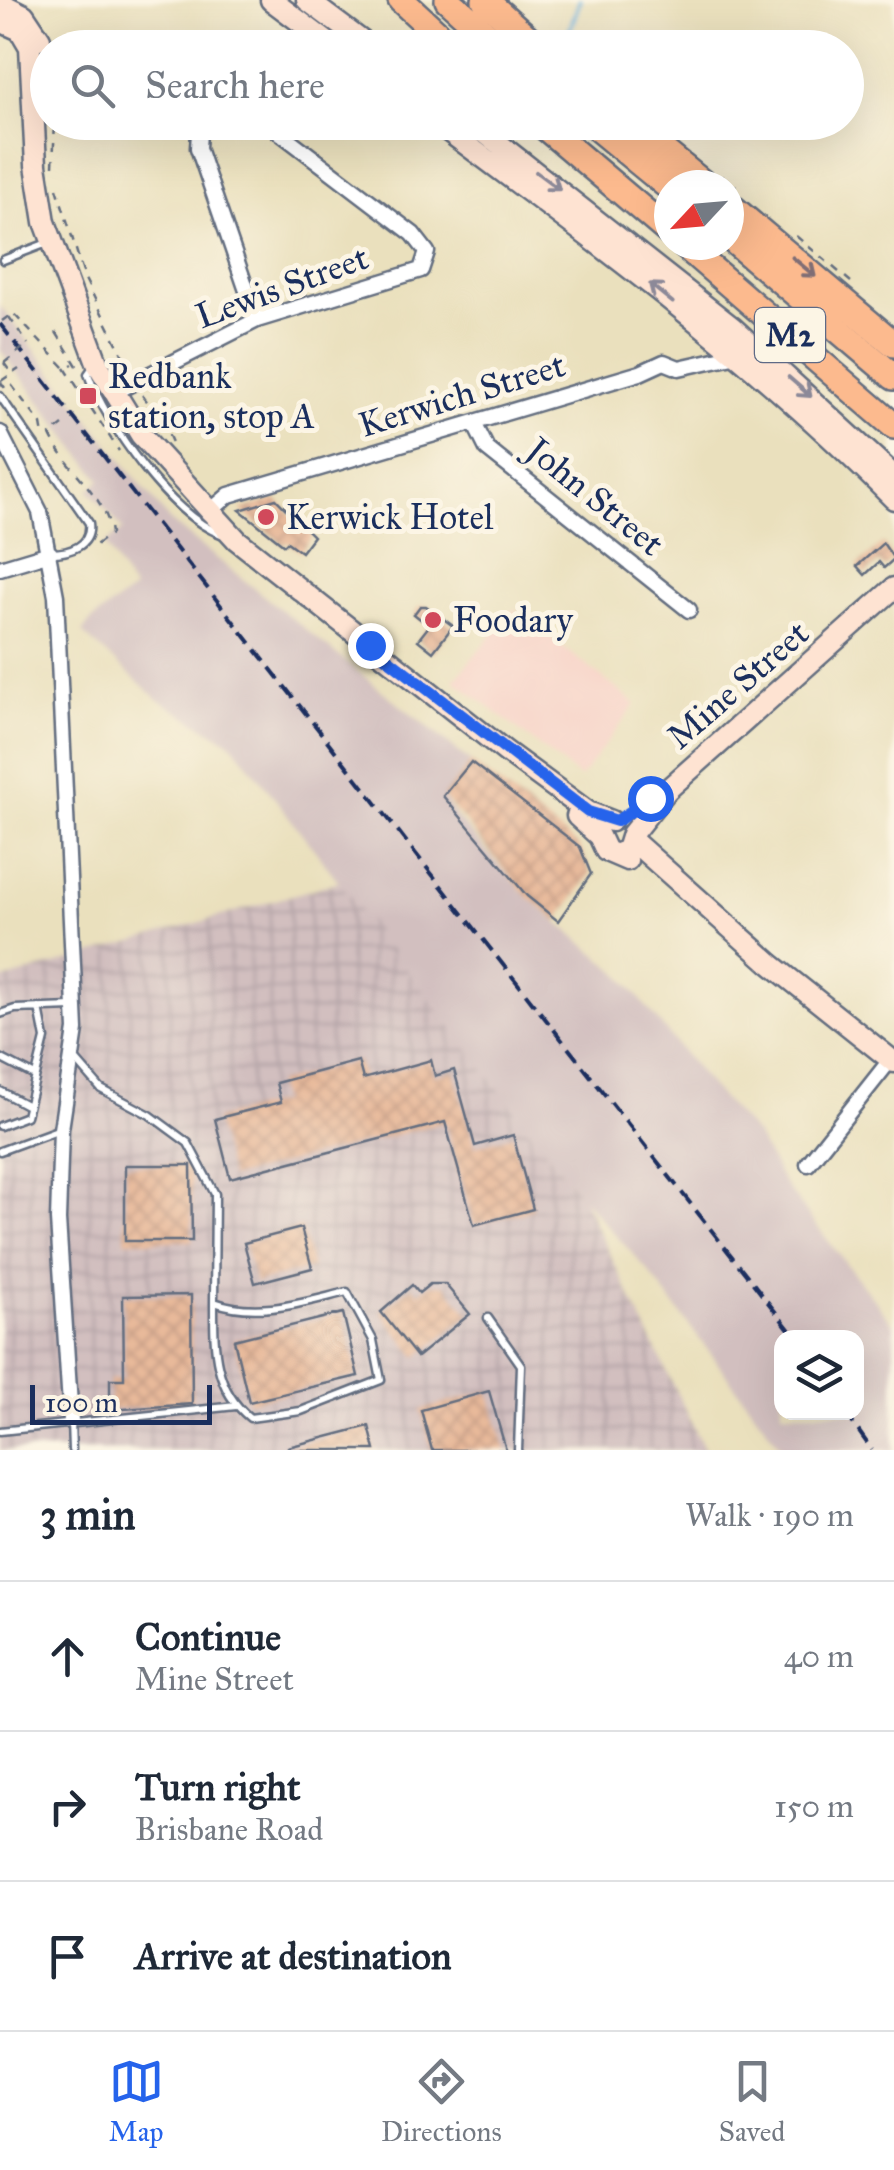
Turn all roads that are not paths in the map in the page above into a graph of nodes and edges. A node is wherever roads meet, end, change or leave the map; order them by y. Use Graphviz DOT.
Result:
graph roads {
  1 [pos="271,0"];
  2 [pos="307,0"];
  3 [pos="401,0"];
  4 [pos="448,0"];
  5 [pos="484,0"];
  6 [pos="0,3"];
  7 [pos="0,22"];
  8 [pos="34,30"];
  9 [pos="311,30"];
  10 [pos="346,30"];
  11 [pos="434,30"];
  12 [pos="481,30"];
  13 [pos="518,30"];
  14 [pos="30,63"];
  15 [pos="36,140"];
  16 [pos="198,140"];
  17 [pos="290,140"];
  18 [pos="460,140"];
  19 [pos="493,140"];
  20 [pos="560,140"];
  21 [pos="612,140"];
  22 [pos="650,140"];
  23 [pos="686,170"];
  24 [pos="654,175"];
  25 [pos="744,218"];
  26 [pos="654,219"];
  27 [pos="52,242"];
  28 [pos="744,250"];
  29 [pos="3,260"];
  30 [pos="701,260"];
  31 [pos="256,320"];
  32 [pos="894,344"];
  33 [pos="737,354"];
  34 [pos="93,371"];
  35 [pos="894,377"];
  36 [pos="113,393"];
  37 [pos="4,398"];
  38 [pos="474,423"];
  39 [pos="894,426"];
  40 [pos="0,433"];
  41 [pos="894,476"];
  42 [pos="894,499"];
  43 [pos="208,513"];
  44 [pos="236,540"];
  45 [pos="50,553"];
  46 [pos="0,568"];
  47 [pos="894,588"];
  48 [pos="894,606"];
  49 [pos="689,610"];
  50 [pos="852,629"];
  51 [pos="618,834"];
  52 [pos="39,1008"];
  53 [pos="75,1008"];
  54 [pos="0,1014"];
  55 [pos="0,1058"];
  56 [pos="74,1058"];
  57 [pos="892,1060"];
  58 [pos="36,1076"];
  59 [pos="0,1091"];
  60 [pos="28,1106"];
  61 [pos="0,1126"];
  62 [pos="61,1128"];
  63 [pos="0,1151"];
  64 [pos="808,1164"];
  65 [pos="214,1302"];
  66 [pos="488,1318"];
  67 [pos="236,1406"];
  68 [pos="71,1421"];
  69 [pos="0,1431"];
  70 [pos="72,1450"];
  71 [pos="518,1450"];
  1 -- 9 [label="main road"];
  2 -- 10 [label="main road"];
  3 -- 11 [label="highway"];
  4 -- 12 [label="highway"];
  5 -- 13 [label="highway"];
  6 -- 8 [label="main road"];
  7 -- 14 [label="main road"];
  15 -- 27 [label="main road"];
  16 -- 31 [label="street"];
  17 -- 31 [label="street, Lewis Street"];
  33 -- 18 [label="main road, one-way"];
  19 -- 41 [label="main road, one-way"];
  20 -- 26 [label="highway"];
  21 -- 24 [label="highway"];
  22 -- 23 [label="highway"];
  25 -- 32 [label="highway, one-way"];
  27 -- 29 [label="lane"];
  27 -- 34 [label="main road"];
  28 -- 35 [label="highway, M2"];
  30 -- 39 [label="highway, M2"];
  31 -- 36 [label="street, Lewis Street"];
  33 -- 38 [label="street, Kerwich Street"];
  33 -- 42 [label="main road"];
  34 -- 36 [label="main road"];
  34 -- 44 [label="lane"];
  36 -- 43 [label="main road"];
  37 -- 45 [label="lane"];
  38 -- 43 [label="street, Kerwich Street"];
  38 -- 49 [label="street, John Street"];
  40 -- 45 [label="street"];
  43 -- 44 [label="main road"];
  44 -- 51 [label="main road"];
  45 -- 46 [label="street"];
  45 -- 53 [label="street"];
  47 -- 50 [label="main road, Mine Street"];
  48 -- 50 [label="main road, Mine Street"];
  50 -- 51 [label="main road, Mine Street"];
  51 -- 57 [label="main road"];
  52 -- 53 [label="lane"];
  52 -- 54 [label="lane"];
  52 -- 58 [label="lane"];
  53 -- 56 [label="street"];
  55 -- 58 [label="lane"];
  56 -- 62 [label="street"];
  56 -- 65 [label="lane"];
  57 -- 64 [label="street"];
  58 -- 60 [label="lane"];
  59 -- 60 [label="lane"];
  60 -- 61 [label="lane"];
  62 -- 63 [label="lane"];
  62 -- 68 [label="street"];
  65 -- 67 [label="lane"];
  65 -- 67 [label="lane"];
  66 -- 71 [label="lane"];
  67 -- 68 [label="lane"];
  68 -- 69 [label="lane"];
  68 -- 70 [label="lane"];
}
